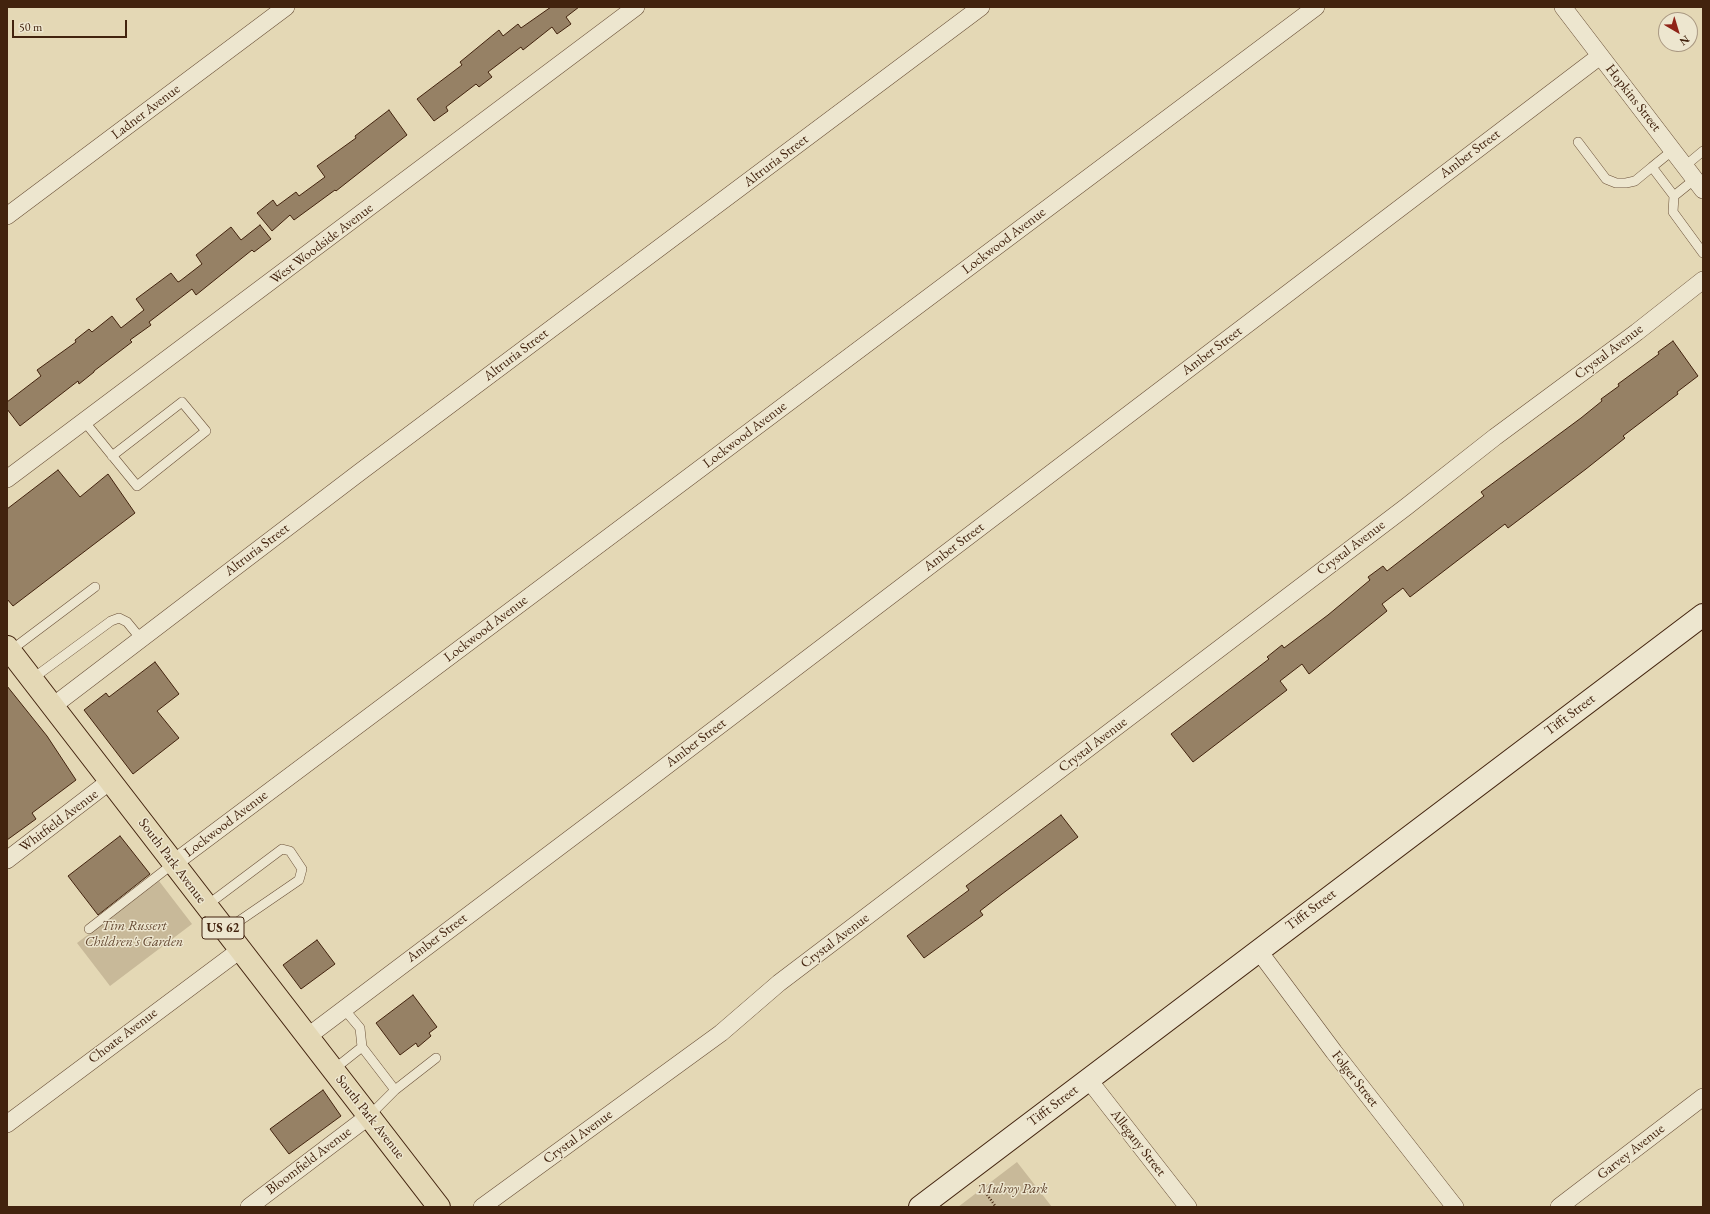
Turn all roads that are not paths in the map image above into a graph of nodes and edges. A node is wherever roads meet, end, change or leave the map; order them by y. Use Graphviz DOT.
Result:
graph roads {
  1 [pos="286,7"];
  2 [pos="636,7"];
  3 [pos="981,7"];
  4 [pos="1316,7"];
  5 [pos="1562,7"];
  6 [pos="1600,56"];
  7 [pos="1578,142"];
  8 [pos="1673,150"];
  9 [pos="1703,151"];
  10 [pos="1685,166"];
  11 [pos="1652,167"];
  12 [pos="1699,185"];
  13 [pos="1674,196"];
  14 [pos="7,216"];
  15 [pos="1703,253"];
  16 [pos="1703,280"];
  17 [pos="84,421"];
  18 [pos="112,456"];
  19 [pos="7,479"];
  20 [pos="95,587"];
  21 [pos="1703,615"];
  22 [pos="140,639"];
  23 [pos="8,649"];
  24 [pos="32,679"];
  25 [pos="53,706"];
  26 [pos="110,782"];
  27 [pos="7,860"];
  28 [pos="174,864"];
  29 [pos="206,906"];
  30 [pos="89,929"];
  31 [pos="225,930"];
  32 [pos="240,950"];
  33 [pos="1258,950"];
  34 [pos="344,1009"];
  35 [pos="307,1037"];
  36 [pos="362,1047"];
  37 [pos="436,1058"];
  38 [pos="333,1070"];
  39 [pos="1088,1079"];
  40 [pos="395,1090"];
  41 [pos="1703,1096"];
  42 [pos="369,1116"];
  43 [pos="7,1124"];
  44 [pos="249,1207"];
  45 [pos="440,1207"];
  46 [pos="482,1207"];
  47 [pos="920,1207"];
  48 [pos="1188,1207"];
  49 [pos="1455,1207"];
  50 [pos="1559,1207"];
  1 -- 14 [label="street, Ladner Avenue"];
  2 -- 17 [label="street, West Woodside Avenue"];
  3 -- 22 [label="street, Altruria Street"];
  4 -- 28 [label="street, Lockwood Avenue"];
  5 -- 6 [label="street, Hopkins Street"];
  6 -- 8 [label="street, Hopkins Street"];
  6 -- 34 [label="street, Amber Street"];
  7 -- 11 [label="lane"];
  8 -- 10 [label="street, Hopkins Street"];
  8 -- 11 [label="lane"];
  9 -- 10 [label="lane"];
  10 -- 12 [label="street, Hopkins Street"];
  11 -- 13 [label="lane"];
  12 -- 13 [label="lane"];
  13 -- 15 [label="lane"];
  16 -- 46 [label="street, Crystal Avenue"];
  17 -- 18 [label="lane"];
  17 -- 19 [label="street, West Woodside Avenue"];
  18 -- 18 [label="lane"];
  20 -- 23 [label="lane"];
  21 -- 33 [label="street, Tifft Street"];
  22 -- 24 [label="lane"];
  22 -- 25 [label="street, Altruria Street"];
  23 -- 24 [label="main road, South Park Avenue / US 62"];
  24 -- 25 [label="main road, South Park Avenue / US 62"];
  25 -- 26 [label="main road, South Park Avenue / US 62"];
  26 -- 27 [label="street, Whitfield Avenue"];
  26 -- 28 [label="main road, South Park Avenue / US 62"];
  28 -- 29 [label="main road, South Park Avenue / US 62"];
  28 -- 30 [label="lane"];
  29 -- 31 [label="main road, South Park Avenue / US 62"];
  29 -- 31 [label="lane"];
  31 -- 32 [label="main road, South Park Avenue / US 62"];
  32 -- 35 [label="main road, South Park Avenue / US 62"];
  32 -- 43 [label="street, Choate Avenue"];
  33 -- 39 [label="street, Tifft Street"];
  33 -- 49 [label="street, Folger Street"];
  34 -- 35 [label="street, Amber Street"];
  34 -- 36 [label="lane"];
  35 -- 38 [label="main road, South Park Avenue / US 62"];
  36 -- 38 [label="lane"];
  36 -- 40 [label="lane"];
  37 -- 40 [label="lane"];
  38 -- 42 [label="main road, South Park Avenue / US 62"];
  39 -- 47 [label="street, Tifft Street"];
  39 -- 48 [label="street, Allegany Street"];
  40 -- 42 [label="lane"];
  41 -- 50 [label="street, Garvey Avenue"];
  42 -- 44 [label="street, Bloomfield Avenue"];
  42 -- 45 [label="main road, South Park Avenue / US 62"];
}
